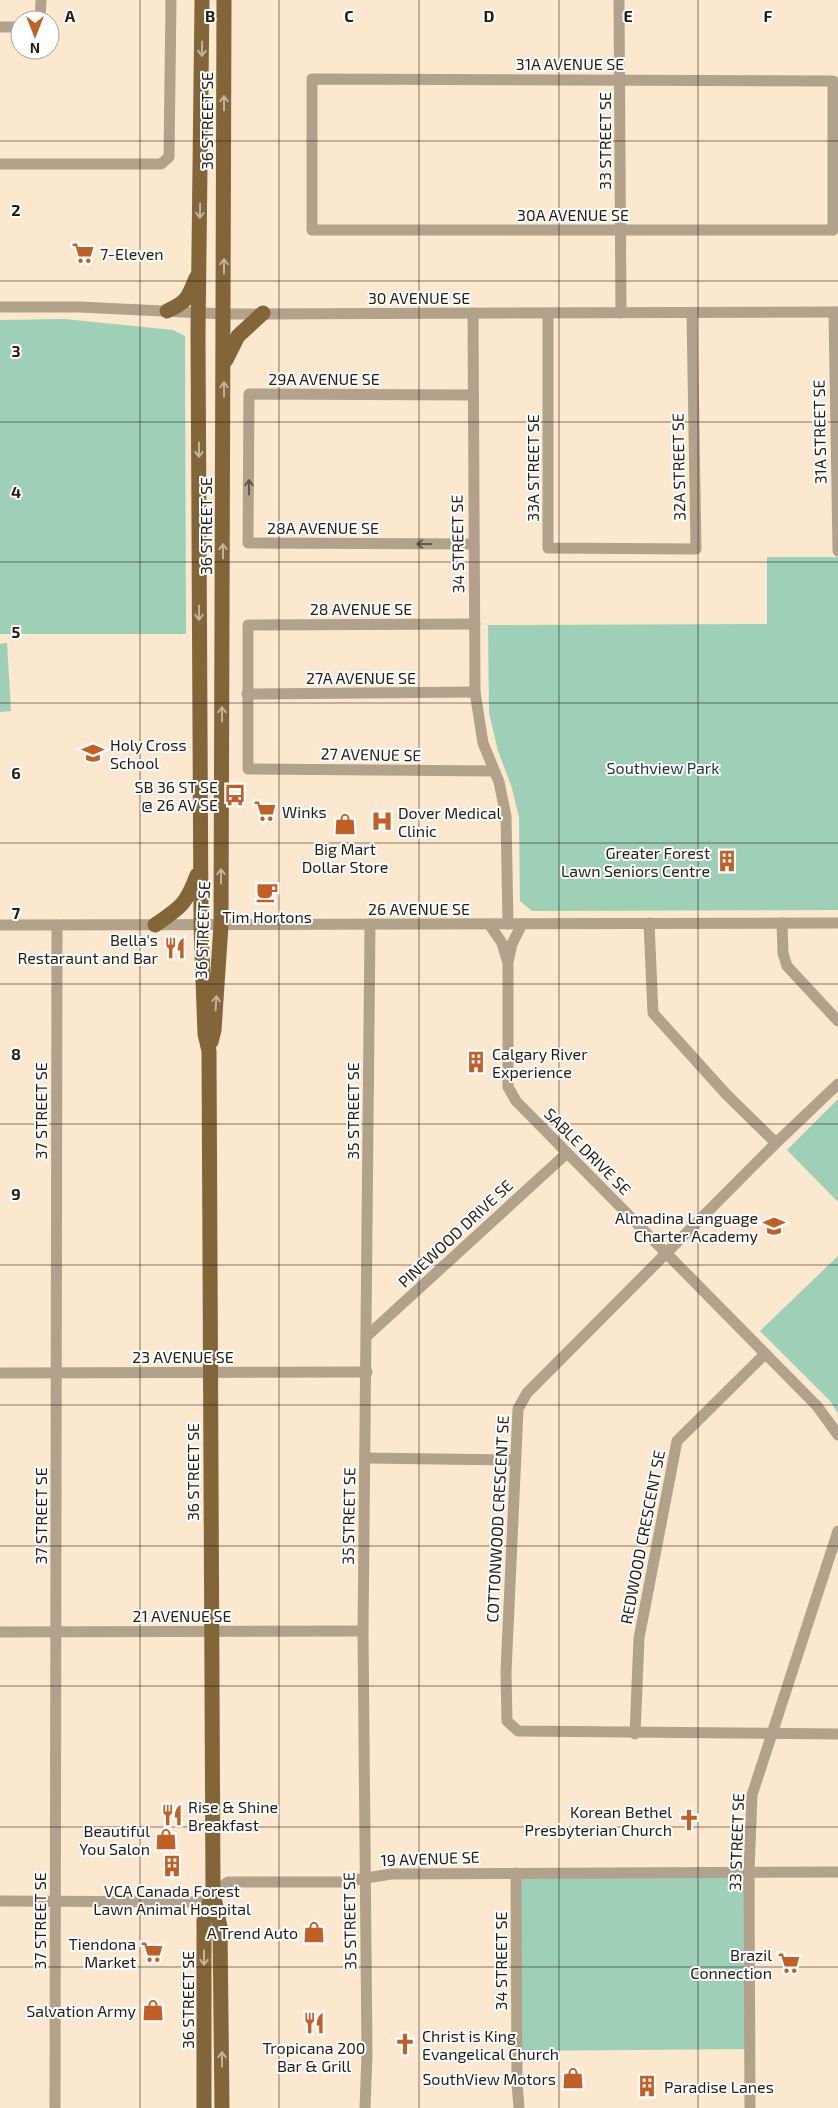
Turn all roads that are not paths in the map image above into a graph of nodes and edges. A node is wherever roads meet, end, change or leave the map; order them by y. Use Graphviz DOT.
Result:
graph roads {
  1 [pos="171,0"];
  2 [pos="202,0"];
  3 [pos="224,0"];
  4 [pos="619,0"];
  5 [pos="620,80"];
  6 [pos="834,156"];
  7 [pos="313,158"];
  8 [pos="0,164"];
  9 [pos="620,230"];
  10 [pos="199,270"];
  11 [pos="0,307"];
  12 [pos="167,311"];
  13 [pos="836,312"];
  14 [pos="263,313"];
  15 [pos="473,313"];
  16 [pos="548,313"];
  17 [pos="621,313"];
  18 [pos="692,313"];
  19 [pos="198,314"];
  20 [pos="224,314"];
  21 [pos="224,366"];
  22 [pos="473,395"];
  23 [pos="249,468"];
  24 [pos="473,544"];
  25 [pos="624,549"];
  26 [pos="838,551"];
  27 [pos="475,624"];
  28 [pos="475,692"];
  29 [pos="247,694"];
  30 [pos="494,771"];
  31 [pos="200,867"];
  32 [pos="782,923"];
  33 [pos="838,923"];
  34 [pos="370,924"];
  35 [pos="489,924"];
  36 [pos="508,924"];
  37 [pos="522,924"];
  38 [pos="649,924"];
  39 [pos="0,925"];
  40 [pos="57,925"];
  41 [pos="155,925"];
  42 [pos="201,925"];
  43 [pos="222,925"];
  44 [pos="508,962"];
  45 [pos="838,1021"];
  46 [pos="209,1051"];
  47 [pos="838,1084"];
  48 [pos="776,1143"];
  49 [pos="566,1154"];
  50 [pos="666,1252"];
  51 [pos="367,1336"];
  52 [pos="766,1354"];
  53 [pos="209,1372"];
  54 [pos="367,1372"];
  55 [pos="0,1373"];
  56 [pos="56,1373"];
  57 [pos="838,1435"];
  58 [pos="365,1458"];
  59 [pos="515,1460"];
  60 [pos="838,1532"];
  61 [pos="211,1631"];
  62 [pos="363,1631"];
  63 [pos="0,1632"];
  64 [pos="56,1632"];
  65 [pos="636,1734"];
  66 [pos="771,1734"];
  67 [pos="838,1734"];
  68 [pos="749,1871"];
  69 [pos="838,1872"];
  70 [pos="516,1873"];
  71 [pos="365,1878"];
  72 [pos="213,1893"];
  73 [pos="0,1901"];
  74 [pos="56,1901"];
  75 [pos="55,2108"];
  76 [pos="204,2108"];
  77 [pos="222,2108"];
  78 [pos="365,2108"];
  79 [pos="519,2108"];
  80 [pos="750,2108"];
  1 -- 8 [label="street"];
  2 -- 10 [label="main road, 36 STREET SE, one-way"];
  20 -- 3 [label="main road, 36 STREET SE, one-way"];
  4 -- 5 [label="street, 33 STREET SE"];
  5 -- 6 [label="street, 31A AVENUE SE"];
  5 -- 7 [label="street, 31A AVENUE SE"];
  5 -- 9 [label="street, 33 STREET SE"];
  6 -- 9 [label="street, 30A AVENUE SE"];
  7 -- 9 [label="street, 30A AVENUE SE"];
  9 -- 17 [label="street, 33 STREET SE"];
  10 -- 12 [label="main road"];
  10 -- 19 [label="main road, 36 STREET SE"];
  11 -- 12 [label="street, 30 AVENUE SE"];
  12 -- 19 [label="street, 30 AVENUE SE"];
  13 -- 18 [label="street, 30 AVENUE SE"];
  13 -- 26 [label="street, 31A STREET SE"];
  14 -- 15 [label="street, 30 AVENUE SE"];
  14 -- 20 [label="street, 30 AVENUE SE"];
  14 -- 21 [label="main road"];
  15 -- 16 [label="street, 30 AVENUE SE"];
  15 -- 22 [label="street, 34 STREET SE"];
  16 -- 17 [label="street, 30 AVENUE SE"];
  16 -- 25 [label="street, 33A STREET SE"];
  17 -- 18 [label="street, 30 AVENUE SE"];
  18 -- 25 [label="street, 32A STREET SE"];
  19 -- 20 [label="street, 30 AVENUE SE"];
  19 -- 31 [label="main road, 36 STREET SE, one-way"];
  20 -- 21 [label="main road, 36 STREET SE"];
  43 -- 21 [label="main road, 36 STREET SE, one-way"];
  22 -- 23 [label="street, 29A AVENUE SE"];
  22 -- 24 [label="street, 34 STREET SE"];
  24 -- 23 [label="street, 28A AVENUE SE, one-way"];
  24 -- 27 [label="street, 34 STREET SE"];
  27 -- 28 [label="street, 34 STREET SE"];
  27 -- 29 [label="street, 28 AVENUE SE"];
  28 -- 29 [label="street, 27A AVENUE SE"];
  28 -- 30 [label="street, 34 STREET SE"];
  29 -- 30 [label="street, 27 AVENUE SE"];
  30 -- 36 [label="street"];
  31 -- 41 [label="main road"];
  31 -- 42 [label="main road, 36 STREET SE"];
  32 -- 33 [label="street, 26 AVENUE SE"];
  32 -- 38 [label="street, 26 AVENUE SE"];
  32 -- 45 [label="street"];
  34 -- 35 [label="street, 26 AVENUE SE"];
  34 -- 43 [label="street, 26 AVENUE SE"];
  34 -- 51 [label="street, 35 STREET SE"];
  35 -- 36 [label="street, 26 AVENUE SE"];
  35 -- 44 [label="street, SABLE DRIVE SE"];
  36 -- 37 [label="street, 26 AVENUE SE"];
  37 -- 38 [label="street, 26 AVENUE SE"];
  37 -- 44 [label="street, SABLE DRIVE SE"];
  38 -- 48 [label="street"];
  39 -- 40 [label="street, 26 AVENUE SE"];
  40 -- 41 [label="street, 26 AVENUE SE"];
  40 -- 56 [label="street, 37 STREET SE"];
  41 -- 42 [label="street, 26 AVENUE SE"];
  42 -- 43 [label="street, 26 AVENUE SE"];
  42 -- 46 [label="main road, 36 STREET SE"];
  46 -- 43 [label="main road, 36 STREET SE, one-way"];
  44 -- 49 [label="street, SABLE DRIVE SE"];
  46 -- 53 [label="main road, 36 STREET SE"];
  47 -- 48 [label="street, COTTONWOOD CRESCENT SE"];
  48 -- 50 [label="street, COTTONWOOD CRESCENT SE"];
  49 -- 50 [label="street, SABLE DRIVE SE"];
  49 -- 51 [label="street, PINEWOOD DRIVE SE"];
  50 -- 52 [label="street, SABLE DRIVE SE"];
  50 -- 59 [label="street, COTTONWOOD CRESCENT SE"];
  51 -- 54 [label="street, 35 STREET SE"];
  52 -- 57 [label="street, SABLE DRIVE SE"];
  52 -- 65 [label="street, REDWOOD CRESCENT SE"];
  53 -- 54 [label="street, 23 AVENUE SE"];
  53 -- 56 [label="street, 23 AVENUE SE"];
  53 -- 61 [label="main road, 36 STREET SE"];
  54 -- 58 [label="street, 35 STREET SE"];
  55 -- 56 [label="street, 23 AVENUE SE"];
  56 -- 64 [label="street, 37 STREET SE"];
  58 -- 59 [label="street"];
  58 -- 62 [label="street, 35 STREET SE"];
  59 -- 65 [label="street, COTTONWOOD CRESCENT SE"];
  60 -- 66 [label="street, 33 STREET SE"];
  61 -- 62 [label="street, 21 AVENUE SE"];
  61 -- 64 [label="street, 21 AVENUE SE"];
  61 -- 72 [label="main road, 36 STREET SE"];
  62 -- 71 [label="street, 35 STREET SE"];
  63 -- 64 [label="street, 21 AVENUE SE"];
  64 -- 74 [label="street, 37 STREET SE"];
  65 -- 66 [label="street, COTTONWOOD CRESCENT SE"];
  66 -- 67 [label="street, COTTONWOOD CRESCENT SE"];
  66 -- 68 [label="street, 33 STREET SE"];
  68 -- 69 [label="street, 19 AVENUE SE"];
  68 -- 70 [label="street, 19 AVENUE SE"];
  68 -- 80 [label="street, 33 STREET SE"];
  70 -- 71 [label="street, 19 AVENUE SE"];
  70 -- 79 [label="street, 34 STREET SE"];
  71 -- 72 [label="street, 19 AVENUE SE"];
  71 -- 78 [label="street, 35 STREET SE"];
  72 -- 74 [label="street, 19 AVENUE SE"];
  72 -- 76 [label="main road, 36 STREET SE, one-way"];
  77 -- 72 [label="main road, 36 STREET SE, one-way"];
  73 -- 74 [label="street, 19 AVENUE SE"];
  74 -- 75 [label="street, 37 STREET SE"];
}
